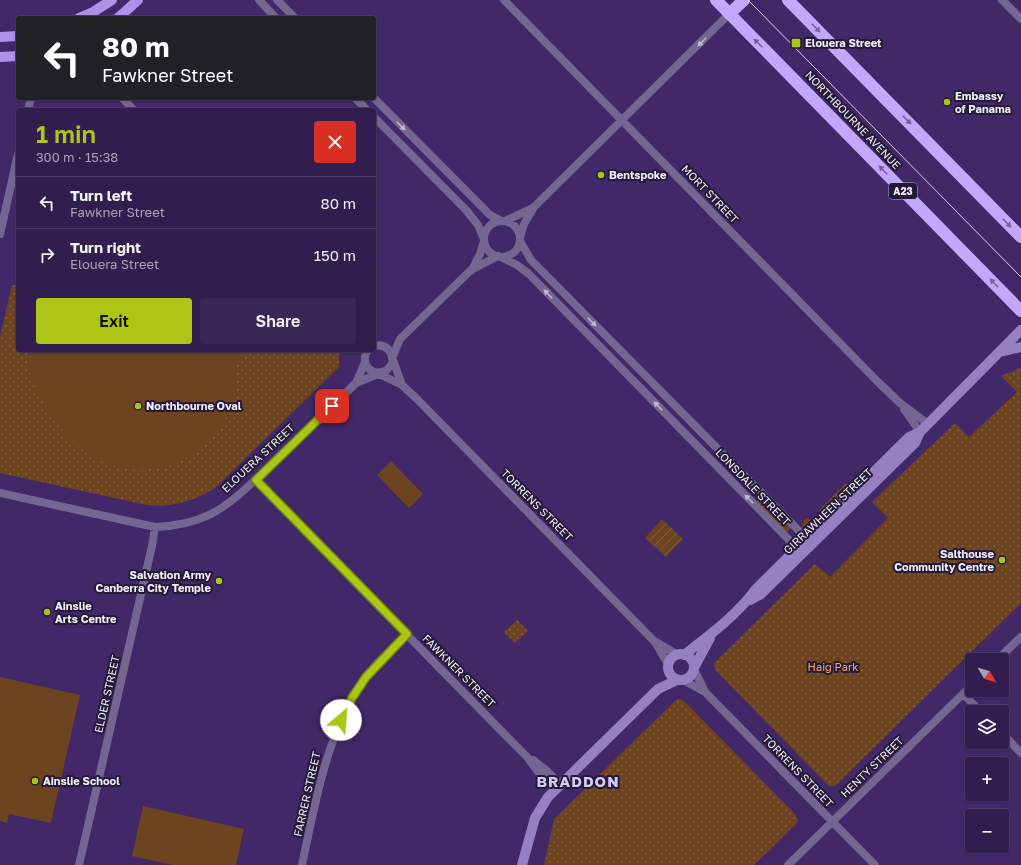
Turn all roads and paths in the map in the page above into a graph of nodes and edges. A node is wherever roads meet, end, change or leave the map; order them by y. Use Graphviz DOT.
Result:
graph roads {
  1 [pos="112,0"];
  2 [pos="138,0"];
  3 [pos="259,0"];
  4 [pos="276,0"];
  5 [pos="504,0"];
  6 [pos="716,0"];
  7 [pos="744,0"];
  8 [pos="788,0"];
  9 [pos="1002,0"];
  10 [pos="266,8"];
  11 [pos="729,14"];
  12 [pos="90,15"];
  13 [pos="120,16"];
  14 [pos="274,16"];
  15 [pos="293,16"];
  16 [pos="1021,19"];
  17 [pos="16,36"];
  18 [pos="0,37"];
  19 [pos="0,57"];
  20 [pos="16,57"];
  21 [pos="124,100"];
  22 [pos="357,100"];
  23 [pos="376,100"];
  24 [pos="132,108"];
  25 [pos="365,108"];
  26 [pos="376,119"];
  27 [pos="622,120"];
  28 [pos="16,163"];
  29 [pos="444,169"];
  30 [pos="434,178"];
  31 [pos="534,207"];
  32 [pos="504,221"];
  33 [pos="0,234"];
  34 [pos="1021,237"];
  35 [pos="520,239"];
  36 [pos="484,240"];
  37 [pos="499,256"];
  38 [pos="471,270"];
  39 [pos="574,305"];
  40 [pos="1021,311"];
  41 [pos="566,312"];
  42 [pos="1021,330"];
  43 [pos="400,339"];
  44 [pos="377,345"];
  45 [pos="1021,347"];
  46 [pos="999,352"];
  47 [pos="365,355"];
  48 [pos="393,358"];
  49 [pos="638,369"];
  50 [pos="379,374"];
  51 [pos="629,377"];
  52 [pos="356,382"];
  53 [pos="402,385"];
  54 [pos="900,403"];
  55 [pos="928,424"];
  56 [pos="698,430"];
  57 [pos="920,432"];
  58 [pos="690,438"];
  59 [pos="256,480"];
  60 [pos="0,494"];
  61 [pos="155,527"];
  62 [pos="803,545"];
  63 [pos="407,634"];
  64 [pos="712,634"];
  65 [pos="1021,637"];
  66 [pos="655,642"];
  67 [pos="1004,653"];
  68 [pos="681,655"];
  69 [pos="668,666"];
  70 [pos="694,669"];
  71 [pos="680,680"];
  72 [pos="658,689"];
  73 [pos="705,692"];
  74 [pos="963,694"];
  75 [pos="974,705"];
  76 [pos="1009,740"];
  77 [pos="1021,753"];
  78 [pos="557,787"];
  79 [pos="832,821"];
  80 [pos="79,865"];
  81 [pos="302,865"];
  82 [pos="522,865"];
  83 [pos="788,865"];
  84 [pos="875,865"];
  1 -- 12 [label="main road"];
  2 -- 13 [label="main road"];
  3 -- 10 [label="street"];
  4 -- 10 [label="street"];
  4 -- 15 [label="street"];
  5 -- 27 [label="street, MORT STREET"];
  6 -- 11 [label="highway, NORTHBOURNE AVENUE / A23"];
  7 -- 11 [label="highway"];
  8 -- 34 [label="highway, one-way"];
  9 -- 16 [label="street"];
  10 -- 14 [label="street"];
  11 -- 27 [label="street, one-way"];
  40 -- 11 [label="highway, NORTHBOURNE AVENUE / A23, one-way"];
  17 -- 18 [label="main road"];
  19 -- 20 [label="main road"];
  21 -- 24 [label="street"];
  22 -- 25 [label="street"];
  23 -- 29 [label="street, one-way"];
  26 -- 30 [label="street"];
  27 -- 31 [label="street"];
  27 -- 54 [label="street, MORT STREET"];
  28 -- 33 [label="street"];
  29 -- 30 [label="street"];
  29 -- 32 [label="street"];
  30 -- 36 [label="street"];
  31 -- 32 [label="street"];
  31 -- 35 [label="street"];
  32 -- 35 [label="street"];
  32 -- 36 [label="street"];
  35 -- 37 [label="street"];
  35 -- 39 [label="street, LONSDALE STREET"];
  36 -- 37 [label="street"];
  36 -- 38 [label="street"];
  37 -- 38 [label="street"];
  41 -- 37 [label="street, LONSDALE STREET, one-way"];
  38 -- 43 [label="street"];
  39 -- 41 [label="street"];
  39 -- 49 [label="street, LONSDALE STREET, one-way"];
  41 -- 51 [label="street, LONSDALE STREET"];
  42 -- 46 [label="street, GIRRAWHEEN STREET"];
  43 -- 44 [label="street"];
  43 -- 48 [label="street"];
  44 -- 48 [label="street"];
  45 -- 46 [label="street"];
  46 -- 55 [label="street, GIRRAWHEEN STREET"];
  47 -- 50 [label="street, TORRENS STREET"];
  47 -- 52 [label="street, ELOUERA STREET"];
  48 -- 50 [label="street"];
  48 -- 53 [label="street, TORRENS STREET"];
  49 -- 51 [label="street"];
  49 -- 56 [label="street, LONSDALE STREET"];
  50 -- 52 [label="street, ELOUERA STREET"];
  50 -- 53 [label="street, TORRENS STREET"];
  58 -- 51 [label="street, LONSDALE STREET, one-way"];
  52 -- 59 [label="street, ELOUERA STREET"];
  53 -- 66 [label="street, TORRENS STREET"];
  54 -- 55 [label="street, MORT STREET"];
  54 -- 57 [label="street, MORT STREET"];
  55 -- 57 [label="street, GIRRAWHEEN STREET"];
  56 -- 58 [label="street"];
  56 -- 62 [label="street, LONSDALE STREET"];
  57 -- 62 [label="street, GIRRAWHEEN STREET"];
  62 -- 58 [label="street, LONSDALE STREET, one-way"];
  59 -- 61 [label="street, ELOUERA STREET"];
  59 -- 63 [label="street, FAWKNER STREET"];
  60 -- 61 [label="street, ELOUERA STREET"];
  61 -- 80 [label="street, ELDER STREET"];
  62 -- 64 [label="street, GIRRAWHEEN STREET"];
  63 -- 78 [label="street, FAWKNER STREET"];
  63 -- 81 [label="street, FARRER STREET"];
  64 -- 68 [label="street, GIRRAWHEEN STREET"];
  64 -- 70 [label="street, GIRRAWHEEN STREET"];
  65 -- 67 [label="street"];
  66 -- 68 [label="street, TORRENS STREET"];
  66 -- 69 [label="street, TORRENS STREET"];
  68 -- 69 [label="street"];
  68 -- 70 [label="street"];
  69 -- 71 [label="street"];
  69 -- 72 [label="street"];
  70 -- 71 [label="street"];
  70 -- 73 [label="street, TORRENS STREET"];
  71 -- 72 [label="street"];
  71 -- 73 [label="street, TORRENS STREET"];
  72 -- 78 [label="street"];
  73 -- 79 [label="street, TORRENS STREET"];
  74 -- 75 [label="street"];
  74 -- 79 [label="street, HENTY STREET"];
  76 -- 77 [label="street"];
  78 -- 82 [label="street"];
  79 -- 83 [label="street, HENTY STREET"];
  79 -- 84 [label="street, TORRENS STREET"];
}
